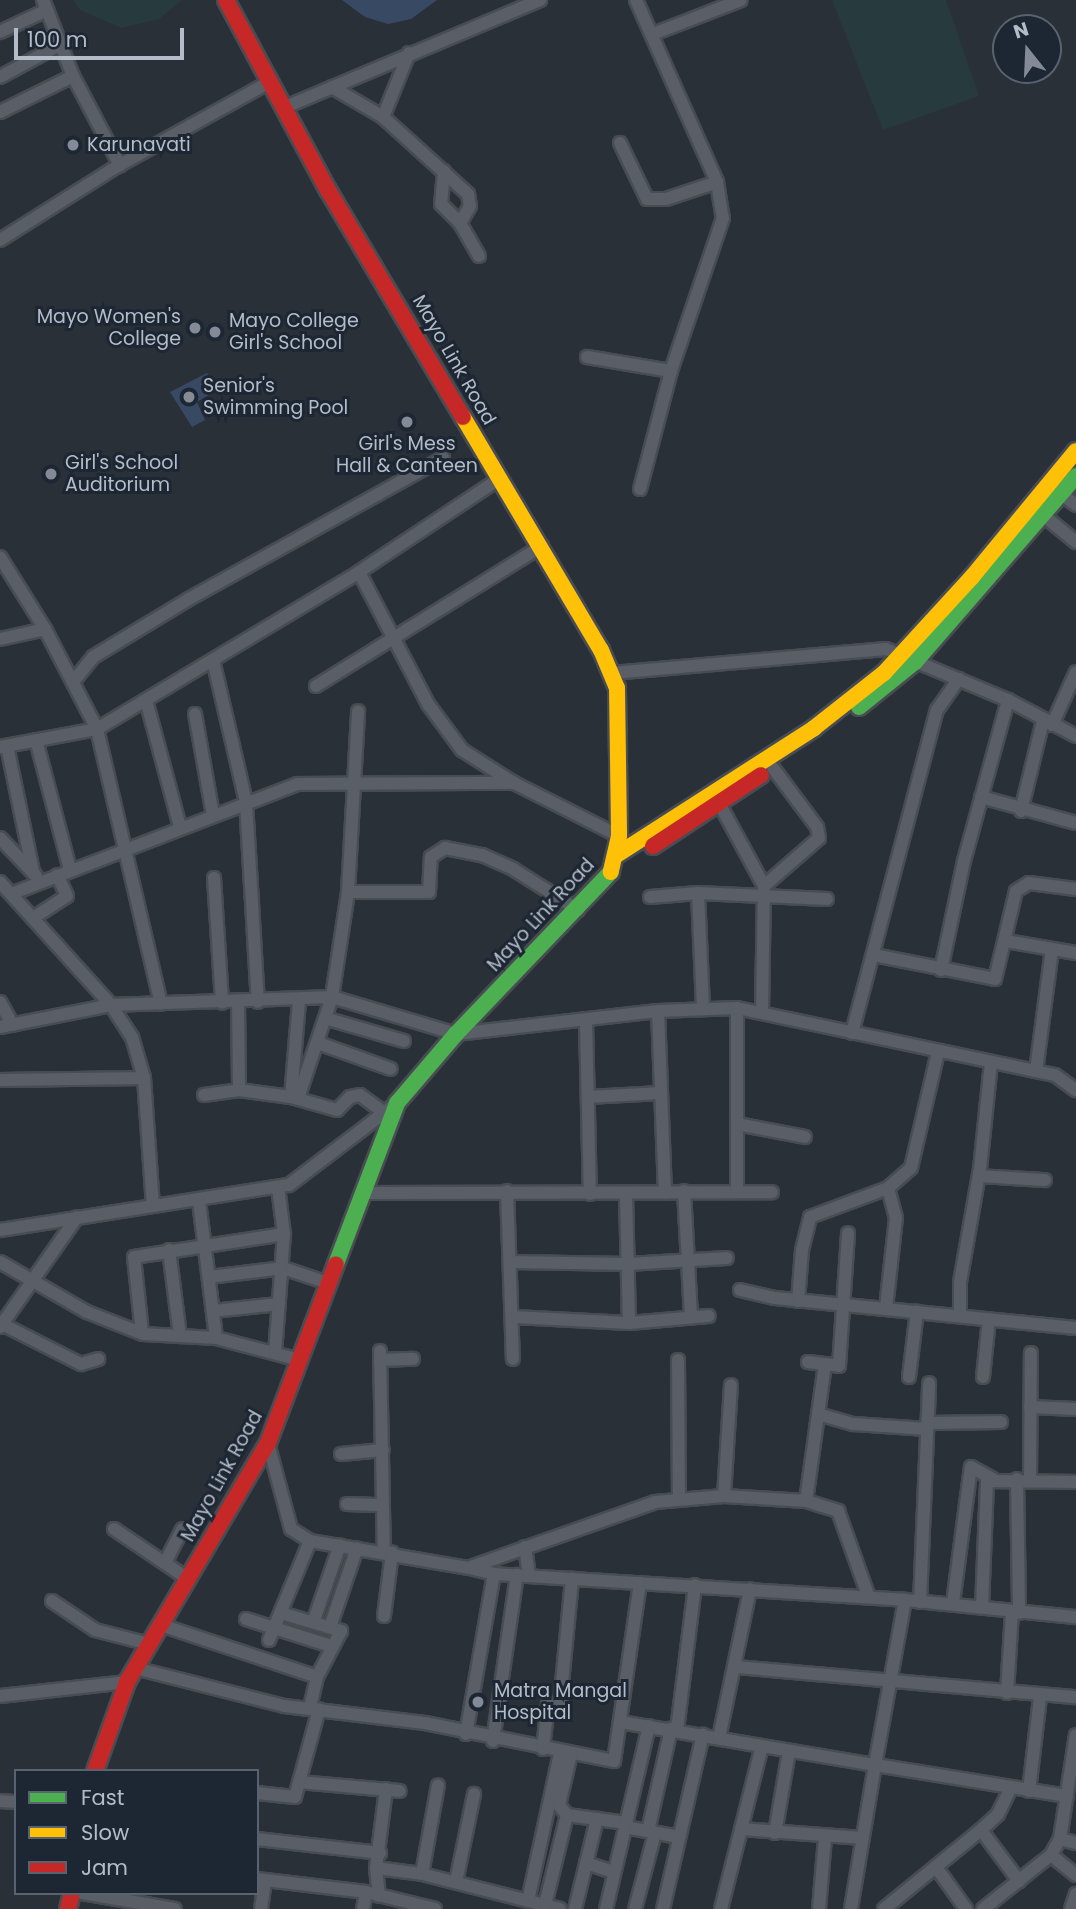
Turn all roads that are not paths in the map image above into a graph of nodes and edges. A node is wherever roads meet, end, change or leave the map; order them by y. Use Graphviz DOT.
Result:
graph roads {
  1 [pos="226,0"];
  2 [pos="540,0"];
  3 [pos="635,0"];
  4 [pos="741,0"];
  5 [pos="45,5"];
  6 [pos="0,32"];
  7 [pos="653,34"];
  8 [pos="61,44"];
  9 [pos="409,53"];
  10 [pos="73,76"];
  11 [pos="0,77"];
  12 [pos="271,81"];
  13 [pos="332,87"];
  14 [pos="283,108"];
  15 [pos="0,111"];
  16 [pos="383,117"];
  17 [pos="620,143"];
  18 [pos="120,165"];
  19 [pos="444,171"];
  20 [pos="717,182"];
  21 [pos="460,223"];
  22 [pos="0,240"];
  23 [pos="479,256"];
  24 [pos="587,357"];
  25 [pos="671,371"];
  26 [pos="1076,451"];
  27 [pos="443,458"];
  28 [pos="1076,476"];
  29 [pos="499,479"];
  30 [pos="640,489"];
  31 [pos="1061,494"];
  32 [pos="1076,505"];
  33 [pos="1043,515"];
  34 [pos="1076,542"];
  35 [pos="542,547"];
  36 [pos="0,557"];
  37 [pos="359,572"];
  38 [pos="45,629"];
  39 [pos="0,639"];
  40 [pos="392,639"];
  41 [pos="909,657"];
  42 [pos="214,660"];
  43 [pos="1076,672"];
  44 [pos="612,673"];
  45 [pos="959,679"];
  46 [pos="73,682"];
  47 [pos="316,686"];
  48 [pos="146,700"];
  49 [pos="1008,700"];
  50 [pos="358,711"];
  51 [pos="195,714"];
  52 [pos="1047,723"];
  53 [pos="97,729"];
  54 [pos="1076,736"];
  55 [pos="36,740"];
  56 [pos="4,746"];
  57 [pos="772,768"];
  58 [pos="514,783"];
  59 [pos="358,785"];
  60 [pos="981,797"];
  61 [pos="246,802"];
  62 [pos="719,803"];
  63 [pos="1021,811"];
  64 [pos="213,815"];
  65 [pos="1076,823"];
  66 [pos="180,827"];
  67 [pos="619,836"];
  68 [pos="0,838"];
  69 [pos="125,847"];
  70 [pos="614,863"];
  71 [pos="70,870"];
  72 [pos="57,875"];
  73 [pos="37,877"];
  74 [pos="214,878"];
  75 [pos="0,882"];
  76 [pos="1076,889"];
  77 [pos="348,892"];
  78 [pos="764,892"];
  79 [pos="698,893"];
  80 [pos="11,894"];
  81 [pos="650,897"];
  82 [pos="827,899"];
  83 [pos="578,910"];
  84 [pos="33,918"];
  85 [pos="1006,941"];
  86 [pos="1052,950"];
  87 [pos="1076,953"];
  88 [pos="874,955"];
  89 [pos="941,970"];
  90 [pos="332,997"];
  91 [pos="299,1001"];
  92 [pos="0,1002"];
  93 [pos="238,1002"];
  94 [pos="258,1002"];
  95 [pos="222,1003"];
  96 [pos="161,1004"];
  97 [pos="111,1005"];
  98 [pos="703,1007"];
  99 [pos="737,1008"];
  100 [pos="762,1010"];
  101 [pos="658,1011"];
  102 [pos="328,1019"];
  103 [pos="586,1022"];
  104 [pos="7,1026"];
  105 [pos="852,1033"];
  106 [pos="456,1034"];
  107 [pos="404,1041"];
  108 [pos="318,1043"];
  109 [pos="938,1052"];
  110 [pos="991,1063"];
  111 [pos="391,1069"];
  112 [pos="1036,1071"];
  113 [pos="144,1078"];
  114 [pos="0,1080"];
  115 [pos="1075,1088"];
  116 [pos="239,1090"];
  117 [pos="661,1093"];
  118 [pos="204,1095"];
  119 [pos="588,1097"];
  120 [pos="295,1098"];
  121 [pos="397,1103"];
  122 [pos="382,1111"];
  123 [pos="737,1124"];
  124 [pos="805,1137"];
  125 [pos="979,1176"];
  126 [pos="1045,1180"];
  127 [pos="278,1187"];
  128 [pos="888,1188"];
  129 [pos="508,1191"];
  130 [pos="684,1191"];
  131 [pos="737,1192"];
  132 [pos="772,1192"];
  133 [pos="363,1193"];
  134 [pos="626,1193"];
  135 [pos="665,1193"];
  136 [pos="590,1194"];
  137 [pos="199,1201"];
  138 [pos="153,1206"];
  139 [pos="76,1217"];
  140 [pos="0,1230"];
  141 [pos="848,1233"];
  142 [pos="284,1234"];
  143 [pos="204,1243"];
  144 [pos="169,1250"];
  145 [pos="727,1258"];
  146 [pos="687,1260"];
  147 [pos="0,1262"];
  148 [pos="512,1262"];
  149 [pos="628,1264"];
  150 [pos="283,1268"];
  151 [pos="209,1277"];
  152 [pos="32,1283"];
  153 [pos="328,1283"];
  154 [pos="740,1290"];
  155 [pos="799,1301"];
  156 [pos="278,1304"];
  157 [pos="843,1305"];
  158 [pos="887,1308"];
  159 [pos="213,1311"];
  160 [pos="917,1311"];
  161 [pos="960,1315"];
  162 [pos="691,1316"];
  163 [pos="709,1316"];
  164 [pos="514,1317"];
  165 [pos="989,1319"];
  166 [pos="629,1323"];
  167 [pos="1,1326"];
  168 [pos="1076,1328"];
  169 [pos="142,1333"];
  170 [pos="180,1336"];
  171 [pos="216,1338"];
  172 [pos="275,1353"];
  173 [pos="1031,1353"];
  174 [pos="98,1359"];
  175 [pos="413,1359"];
  176 [pos="513,1359"];
  177 [pos="300,1360"];
  178 [pos="678,1360"];
  179 [pos="808,1362"];
  180 [pos="825,1364"];
  181 [pos="909,1377"];
  182 [pos="983,1377"];
  183 [pos="929,1383"];
  184 [pos="732,1385"];
  185 [pos="1030,1407"];
  186 [pos="1076,1409"];
  187 [pos="818,1414"];
  188 [pos="1001,1422"];
  189 [pos="927,1426"];
  190 [pos="268,1443"];
  191 [pos="383,1450"];
  192 [pos="341,1454"];
  193 [pos="993,1479"];
  194 [pos="1023,1480"];
  195 [pos="1076,1482"];
  196 [pos="724,1496"];
  197 [pos="679,1499"];
  198 [pos="806,1501"];
  199 [pos="347,1504"];
  200 [pos="383,1505"];
  201 [pos="114,1529"];
  202 [pos="183,1529"];
  203 [pos="310,1541"];
  204 [pos="340,1545"];
  205 [pos="357,1548"];
  206 [pos="525,1548"];
  207 [pos="388,1553"];
  208 [pos="165,1563"];
  209 [pos="468,1568"];
  210 [pos="494,1574"];
  211 [pos="523,1575"];
  212 [pos="572,1578"];
  213 [pos="188,1579"];
  214 [pos="640,1583"];
  215 [pos="695,1586"];
  216 [pos="750,1589"];
  217 [pos="868,1595"];
  218 [pos="905,1600"];
  219 [pos="52,1601"];
  220 [pos="920,1602"];
  221 [pos="953,1603"];
  222 [pos="982,1607"];
  223 [pos="1016,1612"];
  224 [pos="281,1613"];
  225 [pos="384,1616"];
  226 [pos="1076,1617"];
  227 [pos="246,1619"];
  228 [pos="314,1620"];
  229 [pos="161,1625"];
  230 [pos="275,1626"];
  231 [pos="330,1627"];
  232 [pos="269,1640"];
  233 [pos="149,1644"];
  234 [pos="331,1646"];
  235 [pos="737,1667"];
  236 [pos="131,1675"];
  237 [pos="317,1677"];
  238 [pos="891,1683"];
  239 [pos="1007,1693"];
  240 [pos="0,1696"];
  241 [pos="1040,1697"];
  242 [pos="1076,1697"];
  243 [pos="315,1709"];
  244 [pos="620,1722"];
  245 [pos="649,1726"];
  246 [pos="674,1730"];
  247 [pos="466,1734"];
  248 [pos="704,1735"];
  249 [pos="1076,1735"];
  250 [pos="719,1738"];
  251 [pos="493,1741"];
  252 [pos="762,1746"];
  253 [pos="542,1749"];
  254 [pos="789,1751"];
  255 [pos="566,1753"];
  256 [pos="874,1765"];
  257 [pos="96,1769"];
  258 [pos="1074,1770"];
  259 [pos="299,1782"];
  260 [pos="438,1785"];
  261 [pos="1011,1787"];
  262 [pos="386,1789"];
  263 [pos="400,1791"];
  264 [pos="1028,1791"];
  265 [pos="259,1793"];
  266 [pos="474,1794"];
  267 [pos="1067,1796"];
  268 [pos="567,1815"];
  269 [pos="597,1819"];
  270 [pos="626,1825"];
  271 [pos="741,1829"];
  272 [pos="981,1830"];
  273 [pos="651,1832"];
  274 [pos="775,1832"];
  275 [pos="680,1837"];
  276 [pos="825,1838"];
  277 [pos="863,1838"];
  278 [pos="259,1839"];
  279 [pos="1060,1839"];
  280 [pos="1076,1843"];
  281 [pos="380,1853"];
  282 [pos="1051,1855"];
  283 [pos="586,1863"];
  284 [pos="936,1867"];
  285 [pos="376,1868"];
  286 [pos="614,1872"];
  287 [pos="422,1874"];
  288 [pos="1076,1875"];
  289 [pos="261,1880"];
  290 [pos="1019,1881"];
  291 [pos="456,1882"];
  292 [pos="373,1894"];
  293 [pos="1076,1894"];
  294 [pos="94,1895"];
  295 [pos="528,1901"];
  296 [pos="553,1908"];
  297 [pos="175,1909"];
  298 [pos="261,1909"];
  299 [pos="363,1909"];
  300 [pos="435,1909"];
  301 [pos="575,1909"];
  302 [pos="606,1909"];
  303 [pos="635,1909"];
  304 [pos="663,1909"];
  305 [pos="721,1909"];
  306 [pos="819,1909"];
  307 [pos="851,1909"];
  308 [pos="884,1909"];
  309 [pos="966,1909"];
  310 [pos="983,1909"];
  311 [pos="1071,1909"];
  1 -- 12 [label="street, Mayo Link Road"];
  2 -- 9 [label="street"];
  3 -- 7 [label="street"];
  4 -- 7 [label="street"];
  5 -- 6 [label="street"];
  5 -- 8 [label="street"];
  7 -- 20 [label="street"];
  8 -- 10 [label="street"];
  8 -- 11 [label="street"];
  9 -- 13 [label="street"];
  9 -- 16 [label="street"];
  10 -- 15 [label="street"];
  10 -- 18 [label="street"];
  12 -- 14 [label="street, Mayo Link Road"];
  12 -- 18 [label="street"];
  13 -- 14 [label="street"];
  13 -- 16 [label="street"];
  14 -- 29 [label="street, Mayo Link Road"];
  16 -- 19 [label="street"];
  17 -- 20 [label="street"];
  18 -- 22 [label="street"];
  19 -- 21 [label="street"];
  19 -- 21 [label="street"];
  20 -- 25 [label="street"];
  21 -- 23 [label="street"];
  24 -- 25 [label="street"];
  25 -- 30 [label="street"];
  26 -- 41 [label="street"];
  27 -- 46 [label="street"];
  28 -- 31 [label="street"];
  29 -- 35 [label="street, Mayo Link Road"];
  29 -- 37 [label="street"];
  31 -- 32 [label="street"];
  31 -- 33 [label="street"];
  33 -- 34 [label="street"];
  33 -- 41 [label="street"];
  35 -- 40 [label="street"];
  35 -- 44 [label="street, Mayo Link Road"];
  36 -- 38 [label="street"];
  37 -- 40 [label="street"];
  37 -- 42 [label="street"];
  38 -- 39 [label="street"];
  38 -- 46 [label="street"];
  40 -- 47 [label="street"];
  40 -- 58 [label="street"];
  41 -- 44 [label="street"];
  41 -- 45 [label="street"];
  41 -- 57 [label="street"];
  41 -- 70 [label="street"];
  42 -- 48 [label="street"];
  42 -- 61 [label="street"];
  43 -- 52 [label="street"];
  44 -- 67 [label="street, Mayo Link Road"];
  45 -- 49 [label="street"];
  45 -- 88 [label="street"];
  46 -- 53 [label="street"];
  48 -- 53 [label="street"];
  48 -- 66 [label="street"];
  49 -- 52 [label="street"];
  49 -- 60 [label="street"];
  50 -- 59 [label="street"];
  51 -- 64 [label="street"];
  52 -- 54 [label="street"];
  52 -- 63 [label="street"];
  53 -- 55 [label="street"];
  53 -- 69 [label="street"];
  55 -- 56 [label="street"];
  55 -- 71 [label="street"];
  56 -- 73 [label="street"];
  57 -- 62 [label="street"];
  57 -- 78 [label="street"];
  58 -- 59 [label="street"];
  58 -- 67 [label="street"];
  59 -- 61 [label="street"];
  59 -- 77 [label="street"];
  60 -- 63 [label="street"];
  60 -- 89 [label="street"];
  61 -- 64 [label="street"];
  61 -- 94 [label="street"];
  62 -- 70 [label="street"];
  62 -- 78 [label="street"];
  63 -- 65 [label="street"];
  64 -- 66 [label="street"];
  66 -- 69 [label="street"];
  67 -- 70 [label="street, Mayo Link Road"];
  68 -- 73 [label="street"];
  69 -- 71 [label="street"];
  69 -- 96 [label="street"];
  70 -- 83 [label="street, Mayo Link Road"];
  71 -- 72 [label="street"];
  72 -- 73 [label="street"];
  72 -- 84 [label="street"];
  73 -- 80 [label="street"];
  74 -- 95 [label="street"];
  75 -- 80 [label="street"];
  76 -- 85 [label="street"];
  77 -- 83 [label="street"];
  77 -- 90 [label="street"];
  78 -- 79 [label="street"];
  78 -- 82 [label="street"];
  78 -- 100 [label="street"];
  79 -- 81 [label="street"];
  79 -- 98 [label="street"];
  80 -- 84 [label="street"];
  83 -- 106 [label="street, Mayo Link Road"];
  84 -- 97 [label="street"];
  85 -- 86 [label="street"];
  85 -- 89 [label="street"];
  86 -- 87 [label="street"];
  86 -- 112 [label="street"];
  88 -- 89 [label="street"];
  88 -- 105 [label="street"];
  90 -- 91 [label="street"];
  90 -- 102 [label="street"];
  90 -- 106 [label="street"];
  91 -- 94 [label="street"];
  91 -- 120 [label="street"];
  92 -- 104 [label="street"];
  93 -- 94 [label="street"];
  93 -- 95 [label="street"];
  93 -- 116 [label="street"];
  95 -- 96 [label="street"];
  96 -- 97 [label="street"];
  97 -- 104 [label="street"];
  97 -- 113 [label="street"];
  98 -- 99 [label="street"];
  98 -- 101 [label="street"];
  99 -- 100 [label="street"];
  99 -- 123 [label="street"];
  100 -- 105 [label="street"];
  101 -- 103 [label="street"];
  101 -- 117 [label="street"];
  102 -- 107 [label="street"];
  102 -- 108 [label="street"];
  103 -- 106 [label="street"];
  103 -- 119 [label="street"];
  105 -- 109 [label="street"];
  106 -- 121 [label="street, Mayo Link Road"];
  108 -- 111 [label="street"];
  108 -- 120 [label="street"];
  109 -- 110 [label="street"];
  109 -- 128 [label="street"];
  110 -- 112 [label="street"];
  110 -- 125 [label="street"];
  112 -- 115 [label="street"];
  113 -- 114 [label="street"];
  113 -- 138 [label="street"];
  116 -- 118 [label="street"];
  116 -- 120 [label="street"];
  117 -- 119 [label="street"];
  117 -- 135 [label="street"];
  119 -- 136 [label="street"];
  120 -- 122 [label="street"];
  121 -- 122 [label="street"];
  121 -- 133 [label="street, Mayo Link Road"];
  122 -- 127 [label="street"];
  123 -- 124 [label="street"];
  123 -- 131 [label="street"];
  125 -- 126 [label="street"];
  125 -- 161 [label="street"];
  127 -- 137 [label="street"];
  127 -- 142 [label="street"];
  128 -- 155 [label="street"];
  128 -- 158 [label="street"];
  129 -- 133 [label="street"];
  129 -- 136 [label="street"];
  129 -- 148 [label="street"];
  130 -- 131 [label="street"];
  130 -- 135 [label="street"];
  130 -- 146 [label="street"];
  131 -- 132 [label="street"];
  133 -- 153 [label="street, Mayo Link Road"];
  134 -- 135 [label="street"];
  134 -- 136 [label="street"];
  134 -- 149 [label="street"];
  137 -- 138 [label="street"];
  137 -- 143 [label="street"];
  138 -- 139 [label="street"];
  139 -- 140 [label="street"];
  139 -- 152 [label="street"];
  141 -- 157 [label="street"];
  142 -- 143 [label="street"];
  142 -- 150 [label="street"];
  143 -- 144 [label="street"];
  143 -- 151 [label="street"];
  144 -- 169 [label="street"];
  144 -- 170 [label="street"];
  145 -- 146 [label="street"];
  146 -- 149 [label="street"];
  146 -- 162 [label="street"];
  147 -- 152 [label="street"];
  148 -- 149 [label="street"];
  148 -- 164 [label="street"];
  149 -- 166 [label="street"];
  150 -- 151 [label="street"];
  150 -- 153 [label="street"];
  150 -- 156 [label="street"];
  151 -- 159 [label="street"];
  152 -- 167 [label="street"];
  152 -- 169 [label="street"];
  153 -- 177 [label="street, Mayo Link Road"];
  154 -- 155 [label="street"];
  155 -- 157 [label="street"];
  156 -- 159 [label="street"];
  156 -- 172 [label="street"];
  157 -- 158 [label="street"];
  157 -- 180 [label="street"];
  158 -- 160 [label="street"];
  159 -- 171 [label="street"];
  160 -- 161 [label="street"];
  160 -- 181 [label="street"];
  161 -- 165 [label="street"];
  162 -- 163 [label="street"];
  162 -- 166 [label="street"];
  164 -- 166 [label="street"];
  164 -- 176 [label="street"];
  165 -- 168 [label="street"];
  165 -- 182 [label="street"];
  167 -- 174 [label="street"];
  169 -- 170 [label="street"];
  170 -- 171 [label="street"];
  171 -- 172 [label="street"];
  172 -- 177 [label="street"];
  173 -- 185 [label="street"];
  175 -- 191 [label="street"];
  177 -- 190 [label="street, Mayo Link Road"];
  178 -- 197 [label="street"];
  179 -- 180 [label="street"];
  180 -- 187 [label="street"];
  183 -- 189 [label="street"];
  184 -- 196 [label="street"];
  185 -- 186 [label="street"];
  185 -- 194 [label="street"];
  187 -- 189 [label="street"];
  187 -- 198 [label="street"];
  188 -- 189 [label="street"];
  189 -- 220 [label="street"];
  190 -- 203 [label="street"];
  190 -- 213 [label="street, Mayo Link Road"];
  191 -- 192 [label="street"];
  191 -- 200 [label="street"];
  193 -- 194 [label="street"];
  193 -- 221 [label="street"];
  193 -- 222 [label="street"];
  194 -- 195 [label="street"];
  194 -- 223 [label="street"];
  196 -- 197 [label="street"];
  196 -- 198 [label="street"];
  197 -- 206 [label="street"];
  198 -- 217 [label="street"];
  199 -- 200 [label="street"];
  200 -- 207 [label="street"];
  201 -- 208 [label="street"];
  202 -- 208 [label="street"];
  203 -- 204 [label="street"];
  203 -- 224 [label="street"];
  204 -- 205 [label="street"];
  204 -- 228 [label="street"];
  205 -- 207 [label="street"];
  205 -- 231 [label="street"];
  206 -- 209 [label="street"];
  206 -- 211 [label="street"];
  207 -- 209 [label="street"];
  207 -- 225 [label="street"];
  208 -- 213 [label="street"];
  209 -- 210 [label="street"];
  210 -- 211 [label="street"];
  210 -- 247 [label="street"];
  211 -- 212 [label="street"];
  211 -- 251 [label="street"];
  212 -- 214 [label="street"];
  212 -- 253 [label="street"];
  213 -- 229 [label="street, Mayo Link Road"];
  214 -- 215 [label="street"];
  214 -- 244 [label="street"];
  215 -- 216 [label="street"];
  215 -- 246 [label="street"];
  216 -- 217 [label="street"];
  216 -- 235 [label="street"];
  217 -- 218 [label="street"];
  218 -- 220 [label="street"];
  218 -- 238 [label="street"];
  219 -- 233 [label="street"];
  220 -- 221 [label="street"];
  221 -- 222 [label="street"];
  222 -- 223 [label="street"];
  223 -- 226 [label="street"];
  223 -- 239 [label="street"];
  224 -- 228 [label="street"];
  224 -- 230 [label="street"];
  227 -- 230 [label="street"];
  228 -- 231 [label="street"];
  229 -- 233 [label="street, Mayo Link Road"];
  229 -- 237 [label="street"];
  230 -- 232 [label="street"];
  230 -- 234 [label="street"];
  231 -- 234 [label="street"];
  233 -- 236 [label="street, Mayo Link Road"];
  234 -- 237 [label="street"];
  235 -- 238 [label="street"];
  235 -- 250 [label="street"];
  236 -- 240 [label="street"];
  236 -- 243 [label="street"];
  236 -- 257 [label="street, Mayo Link Road"];
  237 -- 243 [label="street"];
  238 -- 239 [label="street"];
  238 -- 256 [label="street"];
  239 -- 241 [label="street"];
  241 -- 242 [label="street"];
  241 -- 264 [label="street"];
  243 -- 247 [label="street"];
  243 -- 259 [label="street"];
  244 -- 245 [label="street"];
  244 -- 255 [label="street"];
  245 -- 246 [label="street"];
  245 -- 270 [label="street"];
  246 -- 248 [label="street"];
  246 -- 273 [label="street"];
  247 -- 251 [label="street"];
  248 -- 250 [label="street"];
  248 -- 275 [label="street"];
  249 -- 258 [label="street"];
  250 -- 252 [label="street"];
  251 -- 253 [label="street"];
  252 -- 254 [label="street"];
  252 -- 271 [label="street"];
  253 -- 255 [label="street"];
  254 -- 256 [label="street"];
  254 -- 274 [label="street"];
  255 -- 268 [label="street"];
  255 -- 295 [label="street"];
  256 -- 261 [label="street"];
  256 -- 277 [label="street"];
  258 -- 267 [label="street"];
  259 -- 262 [label="street"];
  259 -- 265 [label="street"];
  260 -- 287 [label="street"];
  261 -- 264 [label="street"];
  261 -- 272 [label="street"];
  262 -- 263 [label="street"];
  262 -- 281 [label="street"];
  264 -- 267 [label="street"];
  266 -- 291 [label="street"];
  267 -- 279 [label="street"];
  268 -- 269 [label="street"];
  268 -- 296 [label="street"];
  269 -- 270 [label="street"];
  269 -- 283 [label="street"];
  270 -- 273 [label="street"];
  270 -- 286 [label="street"];
  271 -- 274 [label="street"];
  271 -- 305 [label="street"];
  272 -- 284 [label="street"];
  272 -- 290 [label="street"];
  273 -- 275 [label="street"];
  273 -- 303 [label="street"];
  274 -- 276 [label="street"];
  275 -- 304 [label="street"];
  276 -- 277 [label="street"];
  276 -- 306 [label="street"];
  277 -- 307 [label="street"];
  278 -- 281 [label="street"];
  279 -- 280 [label="street"];
  279 -- 282 [label="street"];
  281 -- 285 [label="street"];
  282 -- 288 [label="street"];
  282 -- 290 [label="street"];
  283 -- 286 [label="street"];
  283 -- 301 [label="street"];
  284 -- 308 [label="street"];
  284 -- 309 [label="street"];
  285 -- 287 [label="street"];
  285 -- 292 [label="street"];
  286 -- 302 [label="street"];
  287 -- 291 [label="street"];
  289 -- 292 [label="street"];
  289 -- 298 [label="street"];
  290 -- 310 [label="street"];
  291 -- 295 [label="street"];
  292 -- 299 [label="street"];
  292 -- 300 [label="street"];
  293 -- 311 [label="street"];
  294 -- 297 [label="street"];
  295 -- 296 [label="street"];
}
